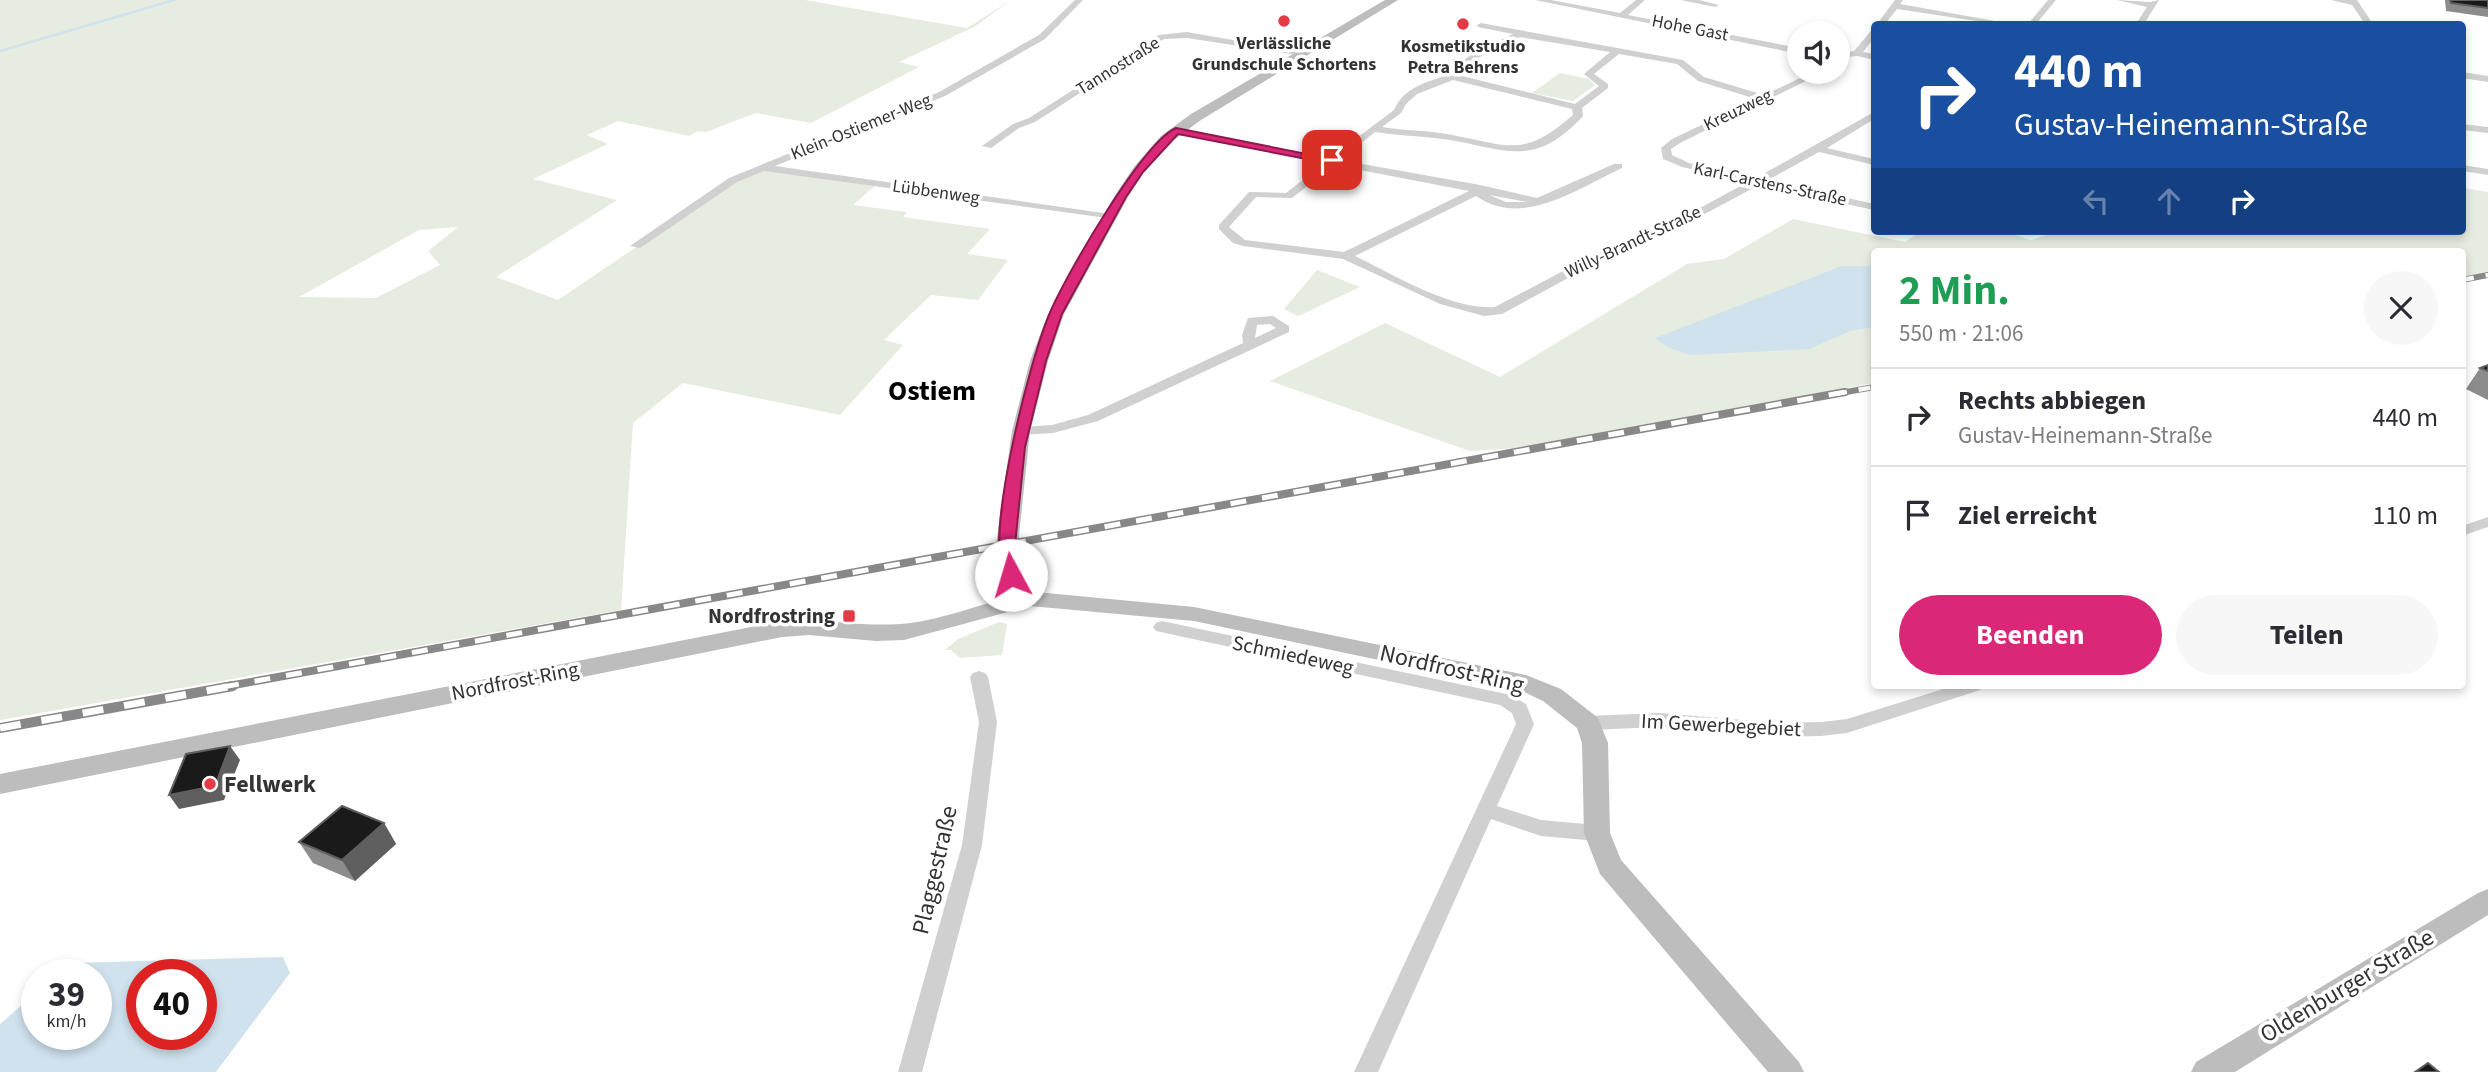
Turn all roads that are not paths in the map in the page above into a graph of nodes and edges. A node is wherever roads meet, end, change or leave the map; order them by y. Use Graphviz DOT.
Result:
graph roads {
  1 [pos="1079,0"];
  2 [pos="1393,0"];
  3 [pos="1539,0"];
  4 [pos="1641,0"];
  5 [pos="1685,0"];
  6 [pos="2052,0"];
  7 [pos="2121,0"];
  8 [pos="2335,0"];
  9 [pos="2354,1"];
  10 [pos="2153,2"];
  11 [pos="1897,3"];
  12 [pos="1715,5"];
  13 [pos="1623,15"];
  14 [pos="1883,21"];
  15 [pos="1992,21"];
  16 [pos="2034,21"];
  17 [pos="2145,21"];
  18 [pos="2367,21"];
  19 [pos="1481,24"];
  20 [pos="1519,34"];
  21 [pos="1871,37"];
  22 [pos="1787,49"];
  23 [pos="1616,52"];
  24 [pos="1304,53"];
  25 [pos="1857,53"];
  26 [pos="1850,54"];
  27 [pos="1871,56"];
  28 [pos="1453,76"];
  29 [pos="2466,76"];
  30 [pos="2488,79"];
  31 [pos="1794,84"];
  32 [pos="1763,98"];
  33 [pos="1577,107"];
  34 [pos="1871,116"];
  35 [pos="2466,127"];
  36 [pos="1374,130"];
  37 [pos="2488,130"];
  38 [pos="1176,131"];
  39 [pos="987,146"];
  40 [pos="1816,149"];
  41 [pos="1667,157"];
  42 [pos="1332,160"];
  43 [pos="1871,161"];
  44 [pos="1618,166"];
  45 [pos="762,167"];
  46 [pos="2466,169"];
  47 [pos="2488,172"];
  48 [pos="1757,181"];
  49 [pos="1478,190"];
  50 [pos="1871,206"];
  51 [pos="1110,217"];
  52 [pos="636,246"];
  53 [pos="1346,256"];
  54 [pos="1250,345"];
  55 [pos="1021,431"];
  56 [pos="2488,522"];
  57 [pos="2466,530"];
  58 [pos="1030,598"];
  59 [pos="1162,627"];
  60 [pos="979,677"];
  61 [pos="1964,689"];
  62 [pos="1588,723"];
  63 [pos="0,784"];
  64 [pos="1487,810"];
  65 [pos="1597,832"];
  66 [pos="2488,901"];
  67 [pos="910,1072"];
  68 [pos="1366,1072"];
  69 [pos="1788,1072"];
  70 [pos="2207,1072"];
  1 -- 45 [label="street, Klein-Ostiemer-Weg"];
  2 -- 24 [label="street"];
  3 -- 13 [label="street, Hohe Gast"];
  4 -- 13 [label="street"];
  5 -- 12 [label="street"];
  6 -- 16 [label="street"];
  7 -- 10 [label="street"];
  8 -- 9 [label="street"];
  9 -- 18 [label="street"];
  10 -- 17 [label="street"];
  11 -- 14 [label="street"];
  11 -- 15 [label="street"];
  13 -- 22 [label="street, Hohe Gast"];
  19 -- 20 [label="street"];
  20 -- 23 [label="street"];
  20 -- 28 [label="street"];
  21 -- 25 [label="street"];
  23 -- 32 [label="street"];
  23 -- 33 [label="street"];
  24 -- 38 [label="street"];
  24 -- 39 [label="street, Tannostraße"];
  25 -- 26 [label="street"];
  25 -- 27 [label="street"];
  28 -- 33 [label="street"];
  28 -- 36 [label="street"];
  29 -- 30 [label="street"];
  31 -- 32 [label="street, Kreuzweg"];
  32 -- 41 [label="street, Kreuzweg"];
  33 -- 36 [label="street"];
  34 -- 40 [label="street, Willy-Brandt-Straße"];
  35 -- 37 [label="street"];
  36 -- 42 [label="street"];
  38 -- 42 [label="street"];
  38 -- 51 [label="street"];
  40 -- 43 [label="street"];
  40 -- 48 [label="street, Willy-Brandt-Straße"];
  41 -- 48 [label="street, Karl-Carstens-Straße"];
  42 -- 49 [label="street"];
  42 -- 53 [label="street"];
  44 -- 49 [label="street"];
  45 -- 51 [label="street, Lübbenweg"];
  45 -- 52 [label="street, Klein-Ostiemer-Weg"];
  46 -- 47 [label="street"];
  48 -- 50 [label="street, Karl-Carstens-Straße"];
  48 -- 53 [label="street, Willy-Brandt-Straße"];
  49 -- 53 [label="street"];
  51 -- 55 [label="street"];
  54 -- 55 [label="street"];
  55 -- 58 [label="street"];
  56 -- 57 [label="street"];
  58 -- 62 [label="street, Nordfrost-Ring"];
  58 -- 63 [label="street, Nordfrost-Ring"];
  59 -- 64 [label="street, Schmiedeweg"];
  60 -- 67 [label="street, Plaggestraße"];
  61 -- 62 [label="street, Im Gewerbegebiet"];
  62 -- 65 [label="street"];
  64 -- 65 [label="street"];
  64 -- 68 [label="street, Schmiedeweg"];
  65 -- 69 [label="street"];
  66 -- 70 [label="street, Oldenburger Straße"];
}
